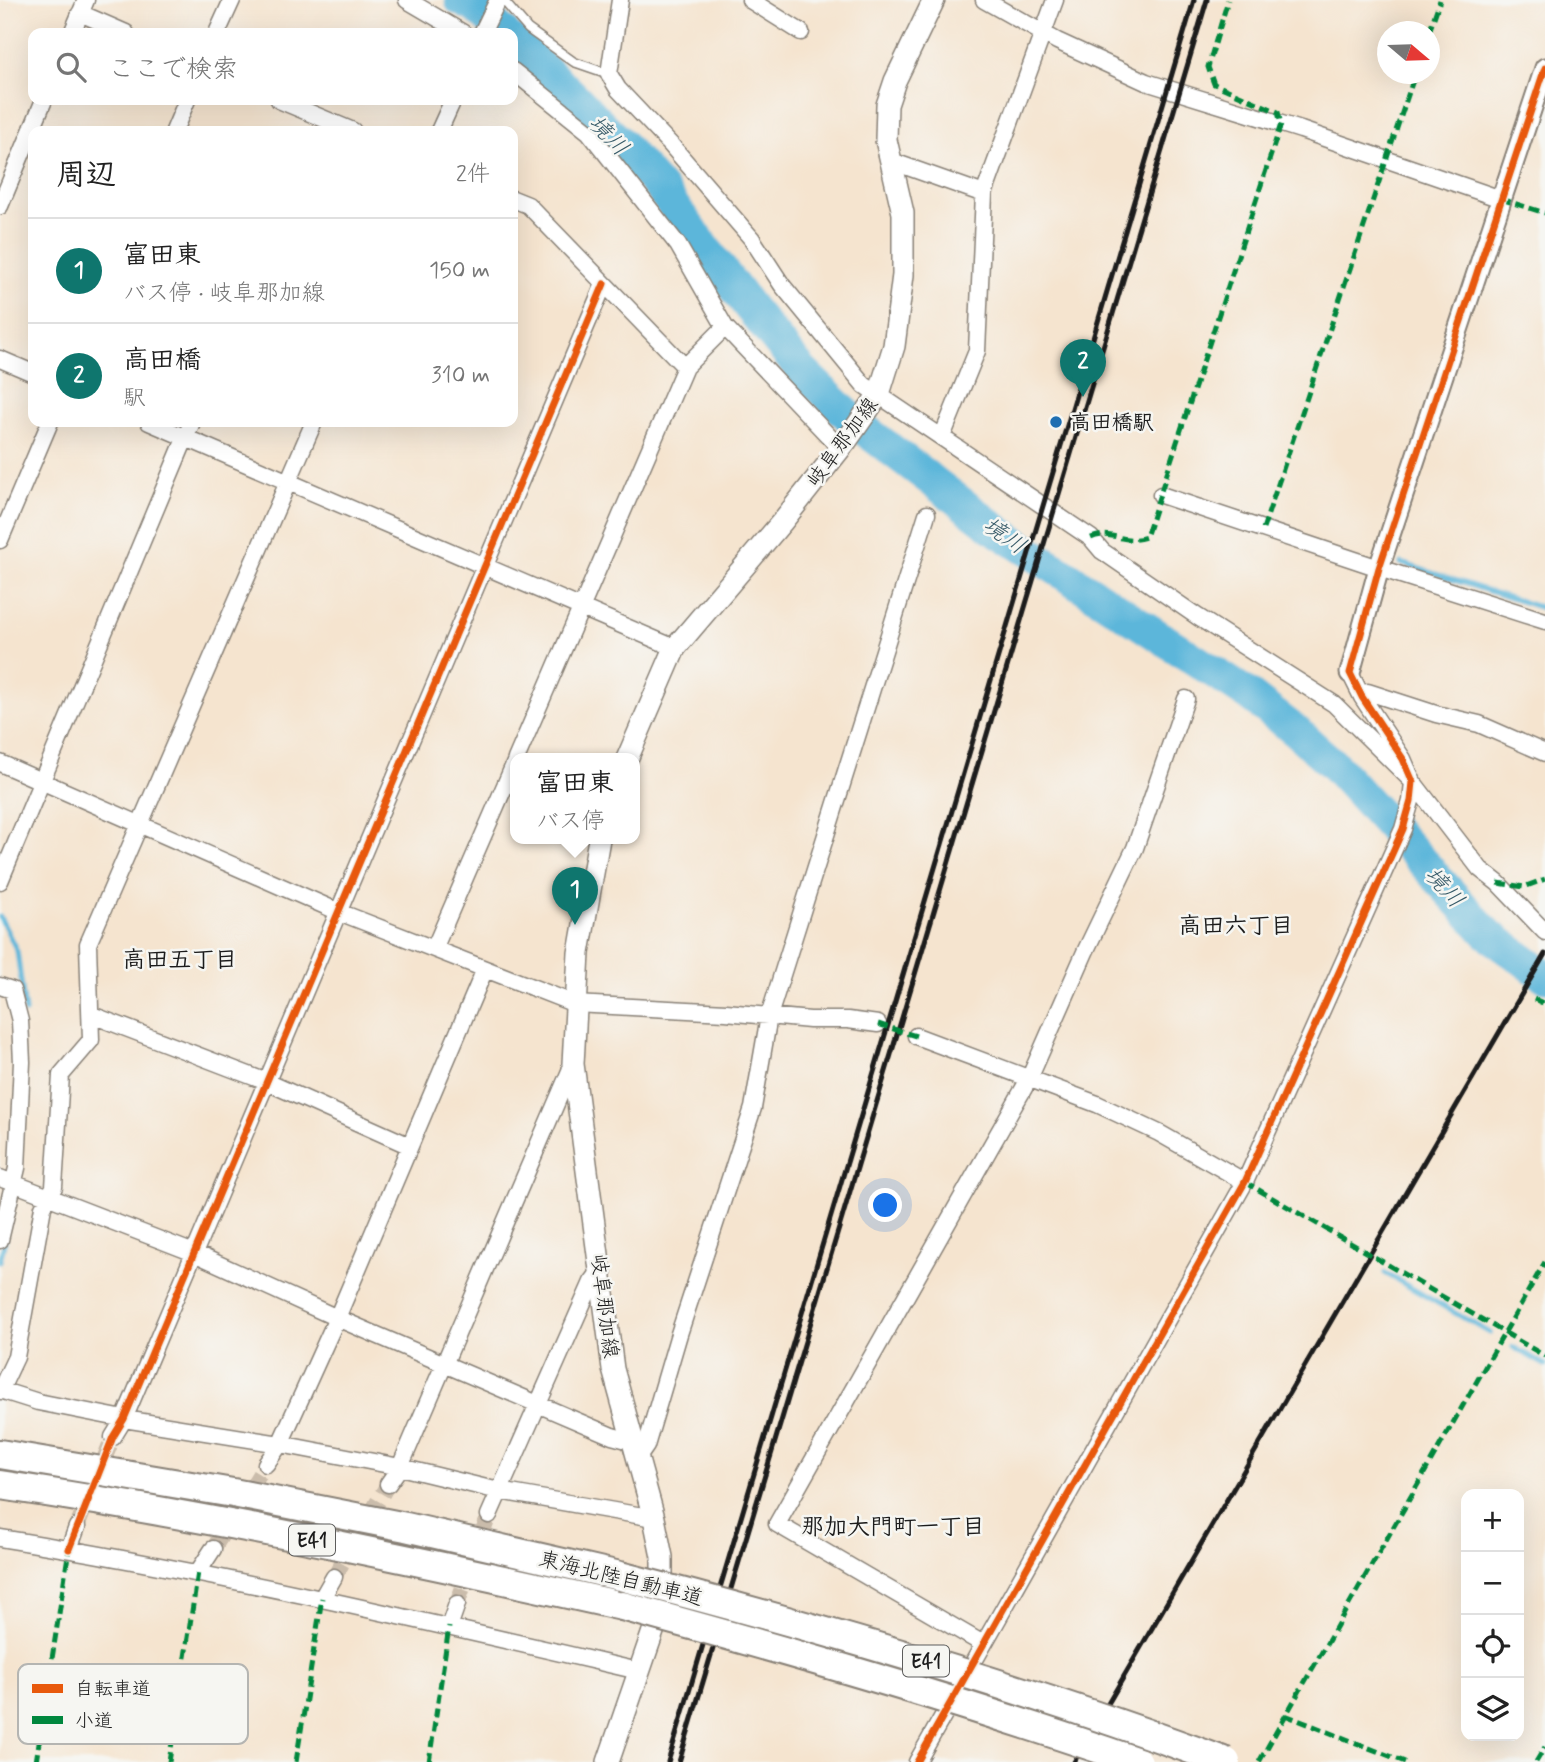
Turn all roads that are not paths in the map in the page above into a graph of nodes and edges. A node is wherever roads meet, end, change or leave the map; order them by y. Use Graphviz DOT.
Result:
graph roads {
  1 [pos="232,0"];
  2 [pos="407,0"];
  3 [pos="501,0"];
  4 [pos="620,0"];
  5 [pos="750,0"];
  6 [pos="934,0"];
  7 [pos="984,0"];
  8 [pos="1055,0"];
  9 [pos="83,7"];
  10 [pos="74,28"];
  11 [pos="118,28"];
  12 [pos="219,28"];
  13 [pos="455,28"];
  14 [pos="485,28"];
  15 [pos="801,32"];
  16 [pos="1045,34"];
  17 [pos="1545,68"];
  18 [pos="610,74"];
  19 [pos="518,75"];
  20 [pos="42,105"];
  21 [pos="185,105"];
  22 [pos="287,105"];
  23 [pos="451,105"];
  24 [pos="320,125"];
  25 [pos="33,126"];
  26 [pos="176,126"];
  27 [pos="441,126"];
  28 [pos="28,139"];
  29 [pos="891,161"];
  30 [pos="985,194"];
  31 [pos="1501,199"];
  32 [pos="518,201"];
  33 [pos="0,206"];
  34 [pos="604,284"];
  35 [pos="725,327"];
  36 [pos="0,359"];
  37 [pos="685,367"];
  38 [pos="28,371"];
  39 [pos="875,400"];
  40 [pos="48,427"];
  41 [pos="161,427"];
  42 [pos="190,427"];
  43 [pos="312,427"];
  44 [pos="186,437"];
  45 [pos="942,437"];
  46 [pos="843,444"];
  47 [pos="289,480"];
  48 [pos="1161,495"];
  49 [pos="927,514"];
  50 [pos="0,540"];
  51 [pos="485,568"];
  52 [pos="1378,568"];
  53 [pos="581,609"];
  54 [pos="1545,621"];
  55 [pos="675,648"];
  56 [pos="1350,673"];
  57 [pos="1362,697"];
  58 [pos="1186,699"];
  59 [pos="519,753"];
  60 [pos="629,753"];
  61 [pos="1545,753"];
  62 [pos="0,763"];
  63 [pos="510,773"];
  64 [pos="41,781"];
  65 [pos="1413,782"];
  66 [pos="140,825"];
  67 [pos="598,844"];
  68 [pos="0,881"];
  69 [pos="339,912"];
  70 [pos="1545,932"];
  71 [pos="434,949"];
  72 [pos="485,969"];
  73 [pos="0,986"];
  74 [pos="575,1004"];
  75 [pos="92,1014"];
  76 [pos="769,1016"];
  77 [pos="878,1024"];
  78 [pos="916,1036"];
  79 [pos="573,1064"];
  80 [pos="1030,1079"];
  81 [pos="267,1082"];
  82 [pos="410,1146"];
  83 [pos="6,1181"];
  84 [pos="1245,1182"];
  85 [pos="48,1197"];
  86 [pos="0,1240"];
  87 [pos="194,1253"];
  88 [pos="601,1270"];
  89 [pos="337,1318"];
  90 [pos="442,1364"];
  91 [pos="0,1391"];
  92 [pos="538,1405"];
  93 [pos="124,1419"];
  94 [pos="113,1437"];
  95 [pos="280,1444"];
  96 [pos="634,1450"];
  97 [pos="0,1454"];
  98 [pos="266,1464"];
  99 [pos="400,1467"];
  100 [pos="388,1484"];
  101 [pos="0,1485"];
  102 [pos="499,1491"];
  103 [pos="489,1515"];
  104 [pos="654,1518"];
  105 [pos="77,1527"];
  106 [pos="0,1538"];
  107 [pos="69,1549"];
  108 [pos="213,1549"];
  109 [pos="198,1572"];
  110 [pos="334,1577"];
  111 [pos="322,1598"];
  112 [pos="457,1604"];
  113 [pos="449,1627"];
  114 [pos="984,1644"];
  115 [pos="639,1671"];
  116 [pos="608,1762"];
  117 [pos="917,1762"];
  118 [pos="1138,1762"];
  119 [pos="1226,1762"];
  1 -- 12 [label="street"];
  2 -- 13 [label="street"];
  3 -- 14 [label="street"];
  3 -- 18 [label="lane"];
  4 -- 18 [label="street"];
  5 -- 15 [label="street"];
  6 -- 29 [label="main road, 岐阜那加線"];
  7 -- 16 [label="street"];
  8 -- 16 [label="street"];
  9 -- 10 [label="street"];
  9 -- 11 [label="street"];
  16 -- 30 [label="street"];
  16 -- 31 [label="street"];
  17 -- 31 [label="street"];
  18 -- 39 [label="street"];
  19 -- 35 [label="street"];
  20 -- 25 [label="street"];
  21 -- 26 [label="street"];
  22 -- 24 [label="street"];
  23 -- 27 [label="street"];
  28 -- 33 [label="street"];
  29 -- 30 [label="street"];
  29 -- 39 [label="main road, 岐阜那加線"];
  30 -- 45 [label="street"];
  31 -- 52 [label="street"];
  32 -- 34 [label="street"];
  34 -- 37 [label="street"];
  34 -- 51 [label="street"];
  35 -- 37 [label="street"];
  35 -- 46 [label="street"];
  36 -- 38 [label="street"];
  37 -- 53 [label="street"];
  39 -- 45 [label="street"];
  39 -- 46 [label="main road, 岐阜那加線"];
  40 -- 50 [label="street"];
  41 -- 44 [label="street"];
  42 -- 44 [label="street"];
  43 -- 47 [label="street"];
  44 -- 47 [label="street"];
  44 -- 64 [label="street"];
  45 -- 65 [label="street"];
  46 -- 55 [label="main road, 岐阜那加線"];
  47 -- 51 [label="street"];
  47 -- 66 [label="street"];
  48 -- 52 [label="street"];
  49 -- 76 [label="street"];
  51 -- 53 [label="street"];
  51 -- 69 [label="street"];
  52 -- 54 [label="street"];
  52 -- 56 [label="street"];
  53 -- 55 [label="street"];
  53 -- 59 [label="street"];
  55 -- 60 [label="main road, 岐阜那加線"];
  56 -- 57 [label="street"];
  57 -- 61 [label="street"];
  57 -- 65 [label="street"];
  58 -- 80 [label="street"];
  62 -- 64 [label="street"];
  63 -- 71 [label="street"];
  64 -- 66 [label="street"];
  64 -- 68 [label="street"];
  65 -- 70 [label="street"];
  65 -- 84 [label="street"];
  66 -- 69 [label="street"];
  66 -- 75 [label="street"];
  67 -- 74 [label="main road, 岐阜那加線"];
  69 -- 71 [label="street"];
  69 -- 81 [label="street"];
  71 -- 72 [label="street"];
  72 -- 74 [label="street"];
  72 -- 82 [label="street"];
  73 -- 83 [label="street"];
  74 -- 76 [label="street"];
  74 -- 79 [label="main road, 岐阜那加線"];
  75 -- 81 [label="street"];
  75 -- 85 [label="street"];
  76 -- 77 [label="street"];
  76 -- 96 [label="street"];
  78 -- 80 [label="street"];
  79 -- 88 [label="main road, 岐阜那加線"];
  79 -- 90 [label="street"];
  80 -- 84 [label="street"];
  80 -- 114 [label="street"];
  81 -- 82 [label="street"];
  81 -- 87 [label="street"];
  82 -- 89 [label="street"];
  83 -- 85 [label="street"];
  83 -- 86 [label="street"];
  84 -- 114 [label="street"];
  85 -- 87 [label="street"];
  85 -- 91 [label="street"];
  87 -- 89 [label="street"];
  87 -- 93 [label="street"];
  88 -- 92 [label="street"];
  88 -- 96 [label="main road, 岐阜那加線"];
  89 -- 90 [label="street"];
  89 -- 95 [label="street"];
  90 -- 92 [label="street"];
  90 -- 99 [label="street"];
  91 -- 93 [label="street"];
  92 -- 96 [label="street"];
  92 -- 102 [label="street"];
  93 -- 94 [label="street"];
  93 -- 95 [label="street"];
  95 -- 98 [label="street"];
  95 -- 99 [label="street"];
  96 -- 104 [label="main road, 岐阜那加線"];
  97 -- 119 [label="highway, 東海北陸自動車道 / E41, bridge"];
  99 -- 100 [label="street"];
  99 -- 102 [label="street"];
  101 -- 118 [label="highway, 東海北陸自動車道 / E41, bridge"];
  102 -- 103 [label="street"];
  102 -- 104 [label="street"];
  104 -- 115 [label="main road, 岐阜那加線"];
  105 -- 107 [label="street"];
  106 -- 107 [label="street"];
  107 -- 109 [label="street"];
  108 -- 109 [label="street"];
  109 -- 111 [label="street"];
  110 -- 111 [label="street"];
  111 -- 113 [label="street"];
  112 -- 113 [label="street"];
  113 -- 115 [label="street"];
  114 -- 117 [label="street"];
  115 -- 116 [label="main road, 岐阜那加線"];
}
